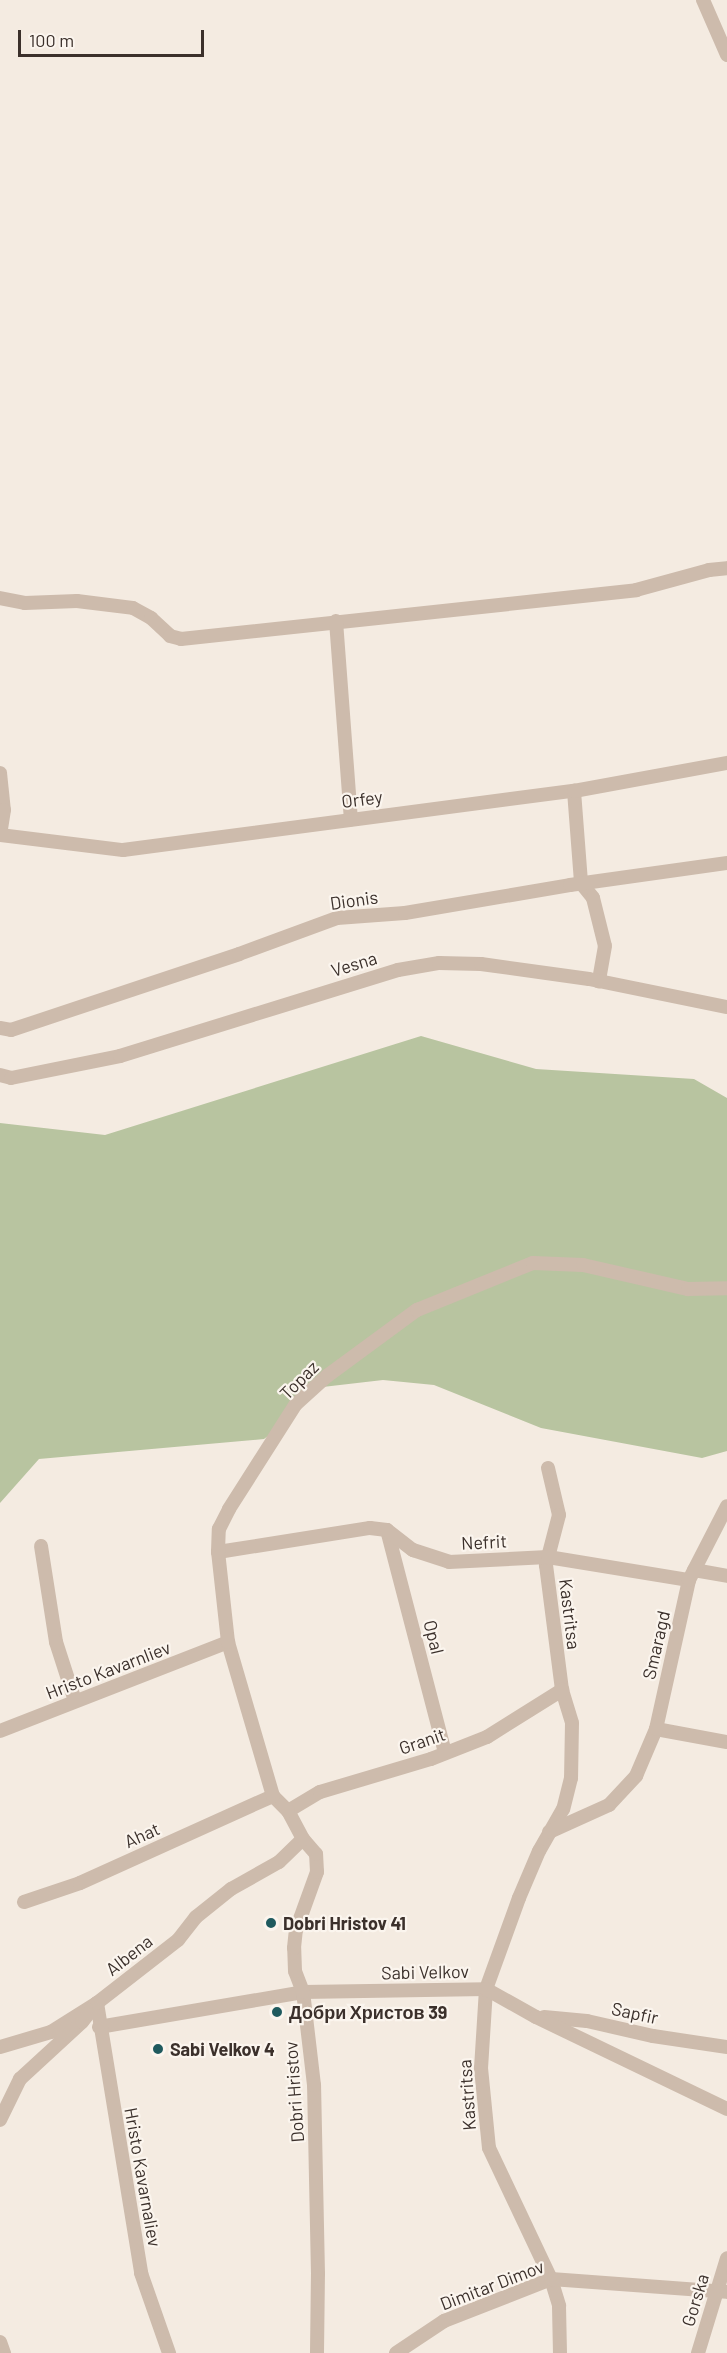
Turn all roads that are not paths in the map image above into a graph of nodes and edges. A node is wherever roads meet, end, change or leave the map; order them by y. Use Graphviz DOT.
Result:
graph roads {
  1 [pos="703,0"];
  2 [pos="727,55"];
  3 [pos="727,568"];
  4 [pos="0,598"];
  5 [pos="336,621"];
  6 [pos="727,763"];
  7 [pos="0,773"];
  8 [pos="574,791"];
  9 [pos="351,819"];
  10 [pos="0,834"];
  11 [pos="727,863"];
  12 [pos="581,883"];
  13 [pos="599,981"];
  14 [pos="727,1007"];
  15 [pos="0,1028"];
  16 [pos="0,1075"];
  17 [pos="727,1288"];
  18 [pos="548,1468"];
  19 [pos="727,1506"];
  20 [pos="387,1530"];
  21 [pos="41,1546"];
  22 [pos="218,1552"];
  23 [pos="548,1557"];
  24 [pos="691,1575"];
  25 [pos="727,1576"];
  26 [pos="228,1642"];
  27 [pos="562,1690"];
  28 [pos="75,1701"];
  29 [pos="656,1729"];
  30 [pos="0,1731"];
  31 [pos="727,1742"];
  32 [pos="445,1753"];
  33 [pos="273,1796"];
  34 [pos="288,1811"];
  35 [pos="549,1832"];
  36 [pos="303,1839"];
  37 [pos="24,1902"];
  38 [pos="486,1989"];
  39 [pos="303,1992"];
  40 [pos="97,2003"];
  41 [pos="536,2017"];
  42 [pos="99,2027"];
  43 [pos="0,2047"];
  44 [pos="727,2047"];
  45 [pos="727,2109"];
  46 [pos="0,2120"];
  47 [pos="727,2258"];
  48 [pos="551,2279"];
  49 [pos="722,2292"];
  50 [pos="0,2343"];
  51 [pos="4,2353"];
  52 [pos="169,2353"];
  53 [pos="317,2353"];
  54 [pos="396,2353"];
  55 [pos="560,2353"];
  56 [pos="698,2353"];
  1 -- 2 [label="street"];
  3 -- 5 [label="street"];
  4 -- 5 [label="street"];
  5 -- 9 [label="street"];
  6 -- 8 [label="street, Orfey"];
  7 -- 10 [label="street"];
  8 -- 9 [label="street, Orfey"];
  8 -- 12 [label="street"];
  9 -- 10 [label="street, Orfey"];
  11 -- 12 [label="street, Dionis"];
  12 -- 13 [label="street"];
  12 -- 15 [label="street, Dionis"];
  13 -- 14 [label="street, Vesna"];
  13 -- 16 [label="street, Vesna"];
  17 -- 22 [label="street, Topaz"];
  18 -- 23 [label="street, Kastritsa"];
  19 -- 24 [label="street, Smaragd"];
  20 -- 22 [label="street"];
  20 -- 23 [label="street, Nefrit"];
  20 -- 32 [label="street, Opal"];
  21 -- 28 [label="street"];
  22 -- 26 [label="street, Topaz"];
  23 -- 24 [label="street, Nefrit"];
  23 -- 27 [label="street, Kastritsa"];
  24 -- 25 [label="street, Nefrit"];
  24 -- 29 [label="street, Smaragd"];
  26 -- 28 [label="street, Hristo Kavarnliev"];
  26 -- 33 [label="street, Topaz"];
  27 -- 32 [label="street, Granit"];
  27 -- 35 [label="street, Kastritsa"];
  28 -- 30 [label="street, Hristo Kavarnliev"];
  29 -- 31 [label="street"];
  29 -- 35 [label="street, Smaragd"];
  32 -- 34 [label="street, Granit"];
  33 -- 34 [label="street, Topaz"];
  33 -- 37 [label="street, Ahat"];
  34 -- 36 [label="street, Topaz"];
  35 -- 38 [label="street, Kastritsa"];
  36 -- 39 [label="street, Dobri Hristov"];
  36 -- 40 [label="street, Albena"];
  38 -- 39 [label="street, Sabi Velkov"];
  38 -- 41 [label="street, Sabi Velkov"];
  38 -- 48 [label="street, Kastritsa"];
  39 -- 42 [label="street, Sabi Velkov"];
  39 -- 53 [label="street, Dobri Hristov"];
  40 -- 42 [label="street, Hristo Kavarnaliev"];
  40 -- 43 [label="street"];
  40 -- 46 [label="street, Albena"];
  41 -- 44 [label="street, Sapfir"];
  41 -- 45 [label="street, Sabi Velkov"];
  42 -- 52 [label="street, Hristo Kavarnaliev"];
  47 -- 49 [label="street, Gorska"];
  48 -- 49 [label="street, Dimitar Dimov"];
  48 -- 54 [label="street, Dimitar Dimov"];
  48 -- 55 [label="street, Kastritsa"];
  49 -- 56 [label="street, Gorska"];
  50 -- 51 [label="street"];
}
